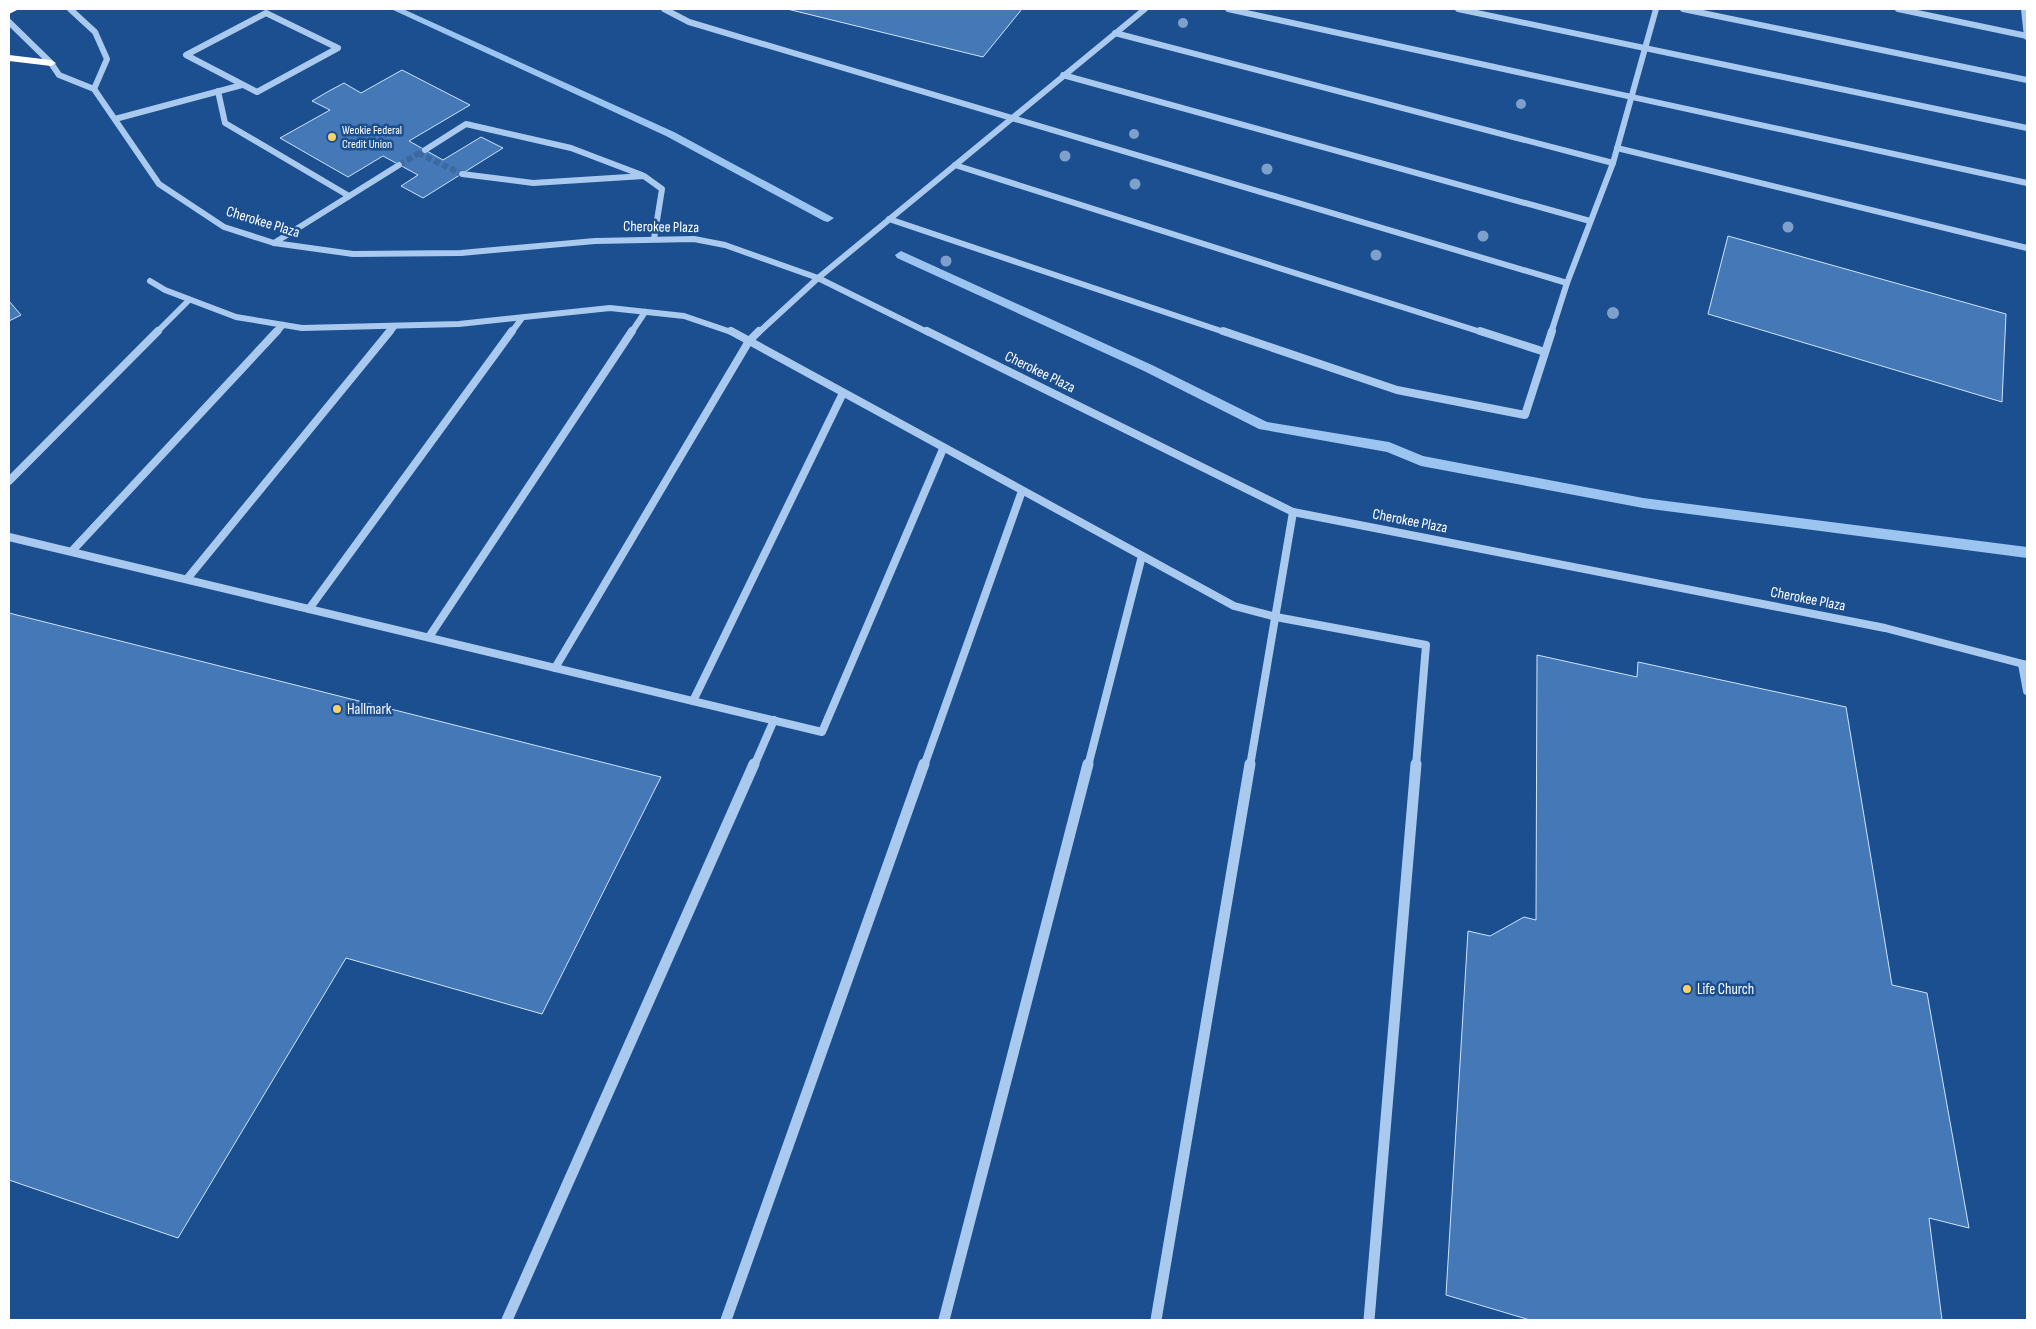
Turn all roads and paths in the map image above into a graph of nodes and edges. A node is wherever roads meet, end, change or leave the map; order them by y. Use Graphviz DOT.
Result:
graph roads {
  1 [pos="14,9"];
  2 [pos="70,9"];
  3 [pos="664,9"];
  4 [pos="1145,9"];
  5 [pos="1228,9"];
  6 [pos="1458,9"];
  7 [pos="1656,9"];
  8 [pos="1683,9"];
  9 [pos="1898,9"];
  10 [pos="2024,9"];
  11 [pos="9,10"];
  12 [pos="9,22"];
  13 [pos="1115,33"];
  14 [pos="2027,36"];
  15 [pos="1645,48"];
  16 [pos="9,58"];
  17 [pos="51,63"];
  18 [pos="1064,75"];
  19 [pos="2027,80"];
  20 [pos="242,85"];
  21 [pos="94,89"];
  22 [pos="218,91"];
  23 [pos="1632,96"];
  24 [pos="1013,117"];
  25 [pos="115,120"];
  26 [pos="2027,128"];
  27 [pos="1617,148"];
  28 [pos="425,150"];
  29 [pos="1613,163"];
  30 [pos="399,165"];
  31 [pos="955,165"];
  32 [pos="462,174"];
  33 [pos="644,176"];
  34 [pos="2027,183"];
  35 [pos="349,196"];
  36 [pos="889,218"];
  37 [pos="1590,221"];
  38 [pos="654,239"];
  39 [pos="274,243"];
  40 [pos="2027,248"];
  41 [pos="818,278"];
  42 [pos="150,281"];
  43 [pos="1567,283"];
  44 [pos="189,300"];
  45 [pos="645,312"];
  46 [pos="522,318"];
  47 [pos="283,325"];
  48 [pos="394,327"];
  49 [pos="749,342"];
  50 [pos="1545,352"];
  51 [pos="843,393"];
  52 [pos="943,449"];
  53 [pos="9,481"];
  54 [pos="1022,491"];
  55 [pos="1293,512"];
  56 [pos="9,536"];
  57 [pos="72,551"];
  58 [pos="1142,556"];
  59 [pos="187,580"];
  60 [pos="309,609"];
  61 [pos="1276,617"];
  62 [pos="429,637"];
  63 [pos="2024,664"];
  64 [pos="555,668"];
  65 [pos="2027,691"];
  66 [pos="693,700"];
  67 [pos="774,720"];
  68 [pos="507,1320"];
  69 [pos="726,1320"];
  70 [pos="944,1320"];
  71 [pos="1156,1320"];
  72 [pos="1369,1320"];
  1 -- 11 [label="highway"];
  2 -- 21 [label="street"];
  3 -- 24 [label="street"];
  4 -- 13 [label="street"];
  5 -- 23 [label="street"];
  6 -- 15 [label="street"];
  7 -- 15 [label="street"];
  8 -- 19 [label="street"];
  9 -- 14 [label="street"];
  10 -- 14 [label="street"];
  12 -- 17 [label="street"];
  13 -- 18 [label="street"];
  13 -- 29 [label="street"];
  15 -- 23 [label="street"];
  15 -- 26 [label="street"];
  16 -- 17 [label="highway"];
  17 -- 21 [label="street"];
  18 -- 24 [label="street"];
  18 -- 37 [label="street"];
  20 -- 20 [label="street"];
  20 -- 22 [label="street"];
  21 -- 25 [label="street, Cherokee Plaza"];
  22 -- 25 [label="street"];
  22 -- 35 [label="street"];
  23 -- 27 [label="street"];
  23 -- 34 [label="street"];
  24 -- 31 [label="street"];
  24 -- 43 [label="street"];
  25 -- 39 [label="street, Cherokee Plaza"];
  27 -- 29 [label="street"];
  27 -- 40 [label="street"];
  28 -- 33 [label="street"];
  29 -- 37 [label="street"];
  30 -- 35 [label="street"];
  31 -- 36 [label="street"];
  31 -- 50 [label="street"];
  32 -- 33 [label="street"];
  33 -- 38 [label="street"];
  35 -- 39 [label="street"];
  36 -- 41 [label="street"];
  36 -- 50 [label="street"];
  37 -- 43 [label="street"];
  38 -- 39 [label="street, Cherokee Plaza"];
  38 -- 41 [label="street, Cherokee Plaza"];
  41 -- 49 [label="street"];
  41 -- 55 [label="street, Cherokee Plaza"];
  42 -- 44 [label="street"];
  43 -- 50 [label="street"];
  44 -- 47 [label="street"];
  44 -- 53 [label="street"];
  45 -- 46 [label="street"];
  45 -- 49 [label="street"];
  45 -- 62 [label="street"];
  46 -- 48 [label="street"];
  46 -- 60 [label="street"];
  47 -- 48 [label="street"];
  47 -- 57 [label="street"];
  48 -- 59 [label="street"];
  49 -- 51 [label="street"];
  49 -- 64 [label="street"];
  51 -- 52 [label="street"];
  51 -- 66 [label="street"];
  52 -- 54 [label="street"];
  52 -- 67 [label="street"];
  54 -- 58 [label="street"];
  54 -- 69 [label="street"];
  55 -- 61 [label="street"];
  55 -- 63 [label="street, Cherokee Plaza"];
  56 -- 57 [label="street"];
  57 -- 59 [label="street"];
  58 -- 61 [label="street"];
  58 -- 70 [label="street"];
  59 -- 60 [label="street"];
  60 -- 62 [label="street"];
  61 -- 71 [label="street"];
  61 -- 72 [label="street"];
  62 -- 64 [label="street"];
  63 -- 65 [label="street"];
  64 -- 66 [label="street"];
  66 -- 67 [label="street"];
  67 -- 68 [label="street"];
}
